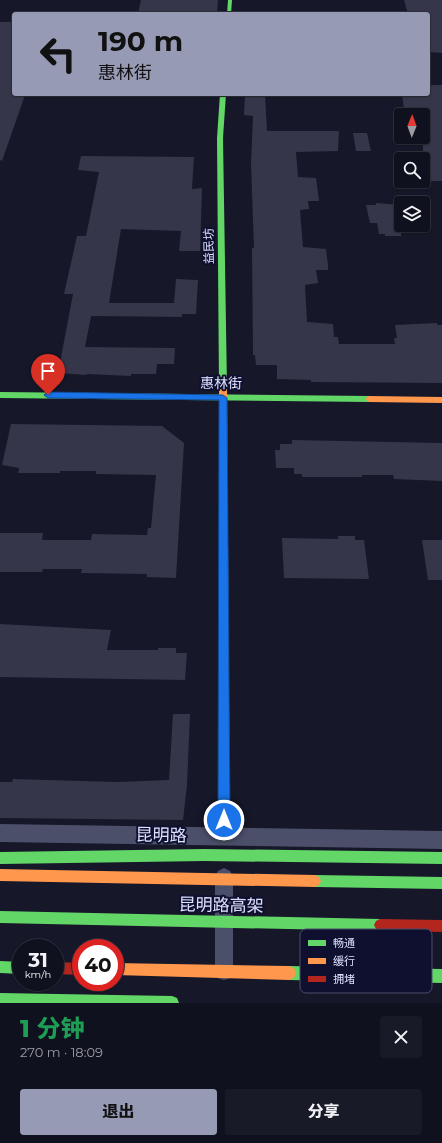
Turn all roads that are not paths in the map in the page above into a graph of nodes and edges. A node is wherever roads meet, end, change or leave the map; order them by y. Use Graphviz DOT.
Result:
graph roads {
  1 [pos="230,0"];
  2 [pos="229,12"];
  3 [pos="223,96"];
  4 [pos="0,395"];
  5 [pos="223,398"];
  6 [pos="442,400"];
  7 [pos="0,833"];
  8 [pos="224,836"];
  9 [pos="442,840"];
  10 [pos="0,858"];
  11 [pos="442,858"];
  12 [pos="0,875"];
  13 [pos="442,883"];
  14 [pos="0,917"];
  15 [pos="442,926"];
  16 [pos="0,967"];
  17 [pos="12,968"];
  18 [pos="124,969"];
  19 [pos="224,971"];
  20 [pos="300,973"];
  21 [pos="432,976"];
  22 [pos="442,976"];
  23 [pos="0,1000"];
  24 [pos="172,1003"];
  1 -- 2 [label="main road"];
  3 -- 5 [label="main road, 益民坊"];
  4 -- 5 [label="main road, 惠林街"];
  5 -- 6 [label="main road, 惠林街"];
  5 -- 8 [label="main road, 益民坊"];
  7 -- 8 [label="street, 昆明路"];
  8 -- 9 [label="street, 昆明路"];
  8 -- 19 [label="street"];
  10 -- 11 [label="main road"];
  12 -- 13 [label="main road, 昆明路高架"];
  14 -- 15 [label="main road, 昆明路高架"];
  16 -- 17 [label="main road"];
  18 -- 19 [label="main road"];
  19 -- 20 [label="main road"];
  21 -- 22 [label="main road"];
  23 -- 24 [label="main road"];
}
